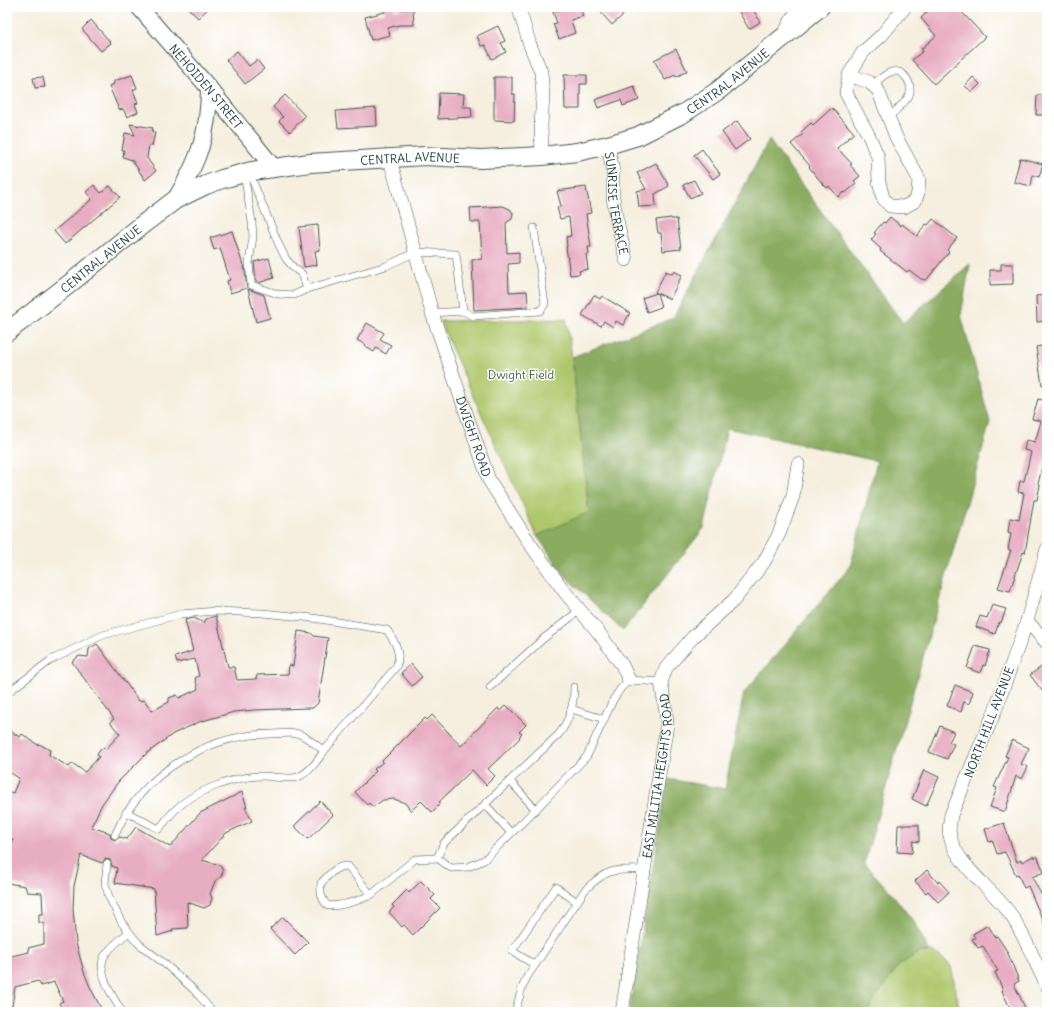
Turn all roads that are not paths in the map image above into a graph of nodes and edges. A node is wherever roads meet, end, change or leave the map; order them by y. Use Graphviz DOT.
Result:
graph roads {
  1 [pos="139,7"];
  2 [pos="799,7"];
  3 [pos="820,7"];
  4 [pos="905,7"];
  5 [pos="520,8"];
  6 [pos="782,39"];
  7 [pos="849,75"];
  8 [pos="873,85"];
  9 [pos="209,88"];
  10 [pos="889,117"];
  11 [pos="608,145"];
  12 [pos="542,156"];
  13 [pos="390,158"];
  14 [pos="272,167"];
  15 [pos="246,172"];
  16 [pos="175,200"];
  17 [pos="534,228"];
  18 [pos="416,252"];
  19 [pos="626,260"];
  20 [pos="307,289"];
  21 [pos="462,312"];
  22 [pos="432,313"];
  23 [pos="7,332"];
  24 [pos="798,464"];
  25 [pos="1047,549"];
  26 [pos="580,610"];
  27 [pos="1027,621"];
  28 [pos="1047,643"];
  29 [pos="629,680"];
  30 [pos="661,682"];
  31 [pos="490,687"];
  32 [pos="574,687"];
  33 [pos="7,693"];
  34 [pos="572,709"];
  35 [pos="604,719"];
  36 [pos="324,751"];
  37 [pos="510,781"];
  38 [pos="485,804"];
  39 [pos="536,810"];
  40 [pos="126,812"];
  41 [pos="511,834"];
  42 [pos="115,835"];
  43 [pos="437,858"];
  44 [pos="107,864"];
  45 [pos="643,870"];
  46 [pos="371,895"];
  47 [pos="577,902"];
  48 [pos="129,932"];
  49 [pos="534,965"];
  50 [pos="1047,986"];
  51 [pos="122,1012"];
  52 [pos="213,1012"];
  53 [pos="515,1012"];
  54 [pos="622,1012"];
  1 -- 9 [label="street, NEHOIDEN STREET"];
  2 -- 6 [label="street"];
  3 -- 6 [label="main road, CENTRAL AVENUE"];
  4 -- 7 [label="street"];
  5 -- 12 [label="street"];
  6 -- 11 [label="main road, CENTRAL AVENUE"];
  7 -- 8 [label="street"];
  7 -- 10 [label="street"];
  8 -- 10 [label="street"];
  8 -- 10 [label="lane"];
  9 -- 14 [label="street, NEHOIDEN STREET"];
  9 -- 16 [label="street"];
  11 -- 12 [label="main road, CENTRAL AVENUE"];
  11 -- 19 [label="street, SUNRISE TERRACE"];
  12 -- 13 [label="main road, CENTRAL AVENUE"];
  13 -- 14 [label="main road, CENTRAL AVENUE"];
  13 -- 18 [label="street, DWIGHT ROAD"];
  14 -- 15 [label="main road, CENTRAL AVENUE"];
  15 -- 16 [label="main road, CENTRAL AVENUE"];
  15 -- 20 [label="lane"];
  15 -- 20 [label="lane"];
  16 -- 23 [label="main road, CENTRAL AVENUE"];
  17 -- 21 [label="lane"];
  18 -- 20 [label="lane"];
  18 -- 21 [label="lane"];
  18 -- 22 [label="street, DWIGHT ROAD"];
  21 -- 22 [label="lane"];
  22 -- 26 [label="street, DWIGHT ROAD"];
  24 -- 30 [label="street, EAST MILITIA HEIGHTS ROAD"];
  25 -- 27 [label="street, NORTH HILL AVENUE"];
  26 -- 29 [label="street, DWIGHT ROAD"];
  26 -- 31 [label="lane"];
  27 -- 28 [label="street"];
  27 -- 50 [label="street, NORTH HILL AVENUE"];
  29 -- 30 [label="lane"];
  29 -- 35 [label="lane"];
  30 -- 45 [label="street, EAST MILITIA HEIGHTS ROAD"];
  32 -- 34 [label="lane"];
  33 -- 36 [label="lane"];
  34 -- 35 [label="lane"];
  34 -- 37 [label="lane"];
  35 -- 39 [label="lane"];
  36 -- 40 [label="lane"];
  36 -- 40 [label="lane"];
  37 -- 38 [label="lane"];
  37 -- 39 [label="lane"];
  38 -- 41 [label="lane"];
  38 -- 43 [label="lane"];
  39 -- 41 [label="lane"];
  40 -- 42 [label="lane"];
  41 -- 43 [label="lane"];
  43 -- 46 [label="lane"];
  44 -- 48 [label="lane"];
  45 -- 47 [label="lane"];
  45 -- 54 [label="street, EAST MILITIA HEIGHTS ROAD"];
  46 -- 46 [label="lane"];
  47 -- 49 [label="lane"];
  47 -- 49 [label="lane"];
  48 -- 51 [label="lane"];
  48 -- 52 [label="lane"];
  49 -- 53 [label="lane"];
}
